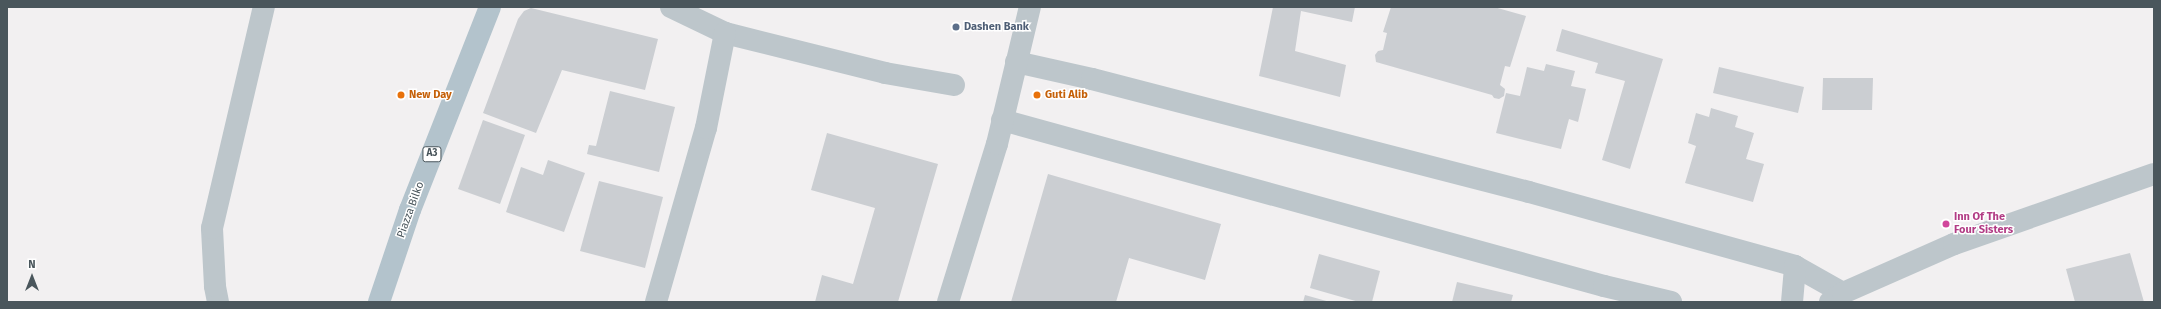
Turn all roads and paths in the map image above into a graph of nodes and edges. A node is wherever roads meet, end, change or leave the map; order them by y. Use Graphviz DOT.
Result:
graph roads {
  1 [pos="264,7"];
  2 [pos="490,7"];
  3 [pos="671,7"];
  4 [pos="1030,7"];
  5 [pos="726,33"];
  6 [pos="1016,62"];
  7 [pos="954,84"];
  8 [pos="1002,120"];
  9 [pos="2154,174"];
  10 [pos="1795,266"];
  11 [pos="1836,297"];
  12 [pos="218,302"];
  13 [pos="379,302"];
  14 [pos="656,302"];
  15 [pos="948,302"];
  16 [pos="1671,302"];
  17 [pos="1792,302"];
  1 -- 12 [label="street"];
  2 -- 13 [label="main road, Piazza Bilko / A3"];
  3 -- 5 [label="street"];
  4 -- 6 [label="street"];
  5 -- 7 [label="street"];
  5 -- 14 [label="street"];
  6 -- 8 [label="street"];
  6 -- 10 [label="street"];
  8 -- 15 [label="street"];
  8 -- 16 [label="street"];
  9 -- 11 [label="street"];
  10 -- 11 [label="street"];
  10 -- 17 [label="street"];
}
